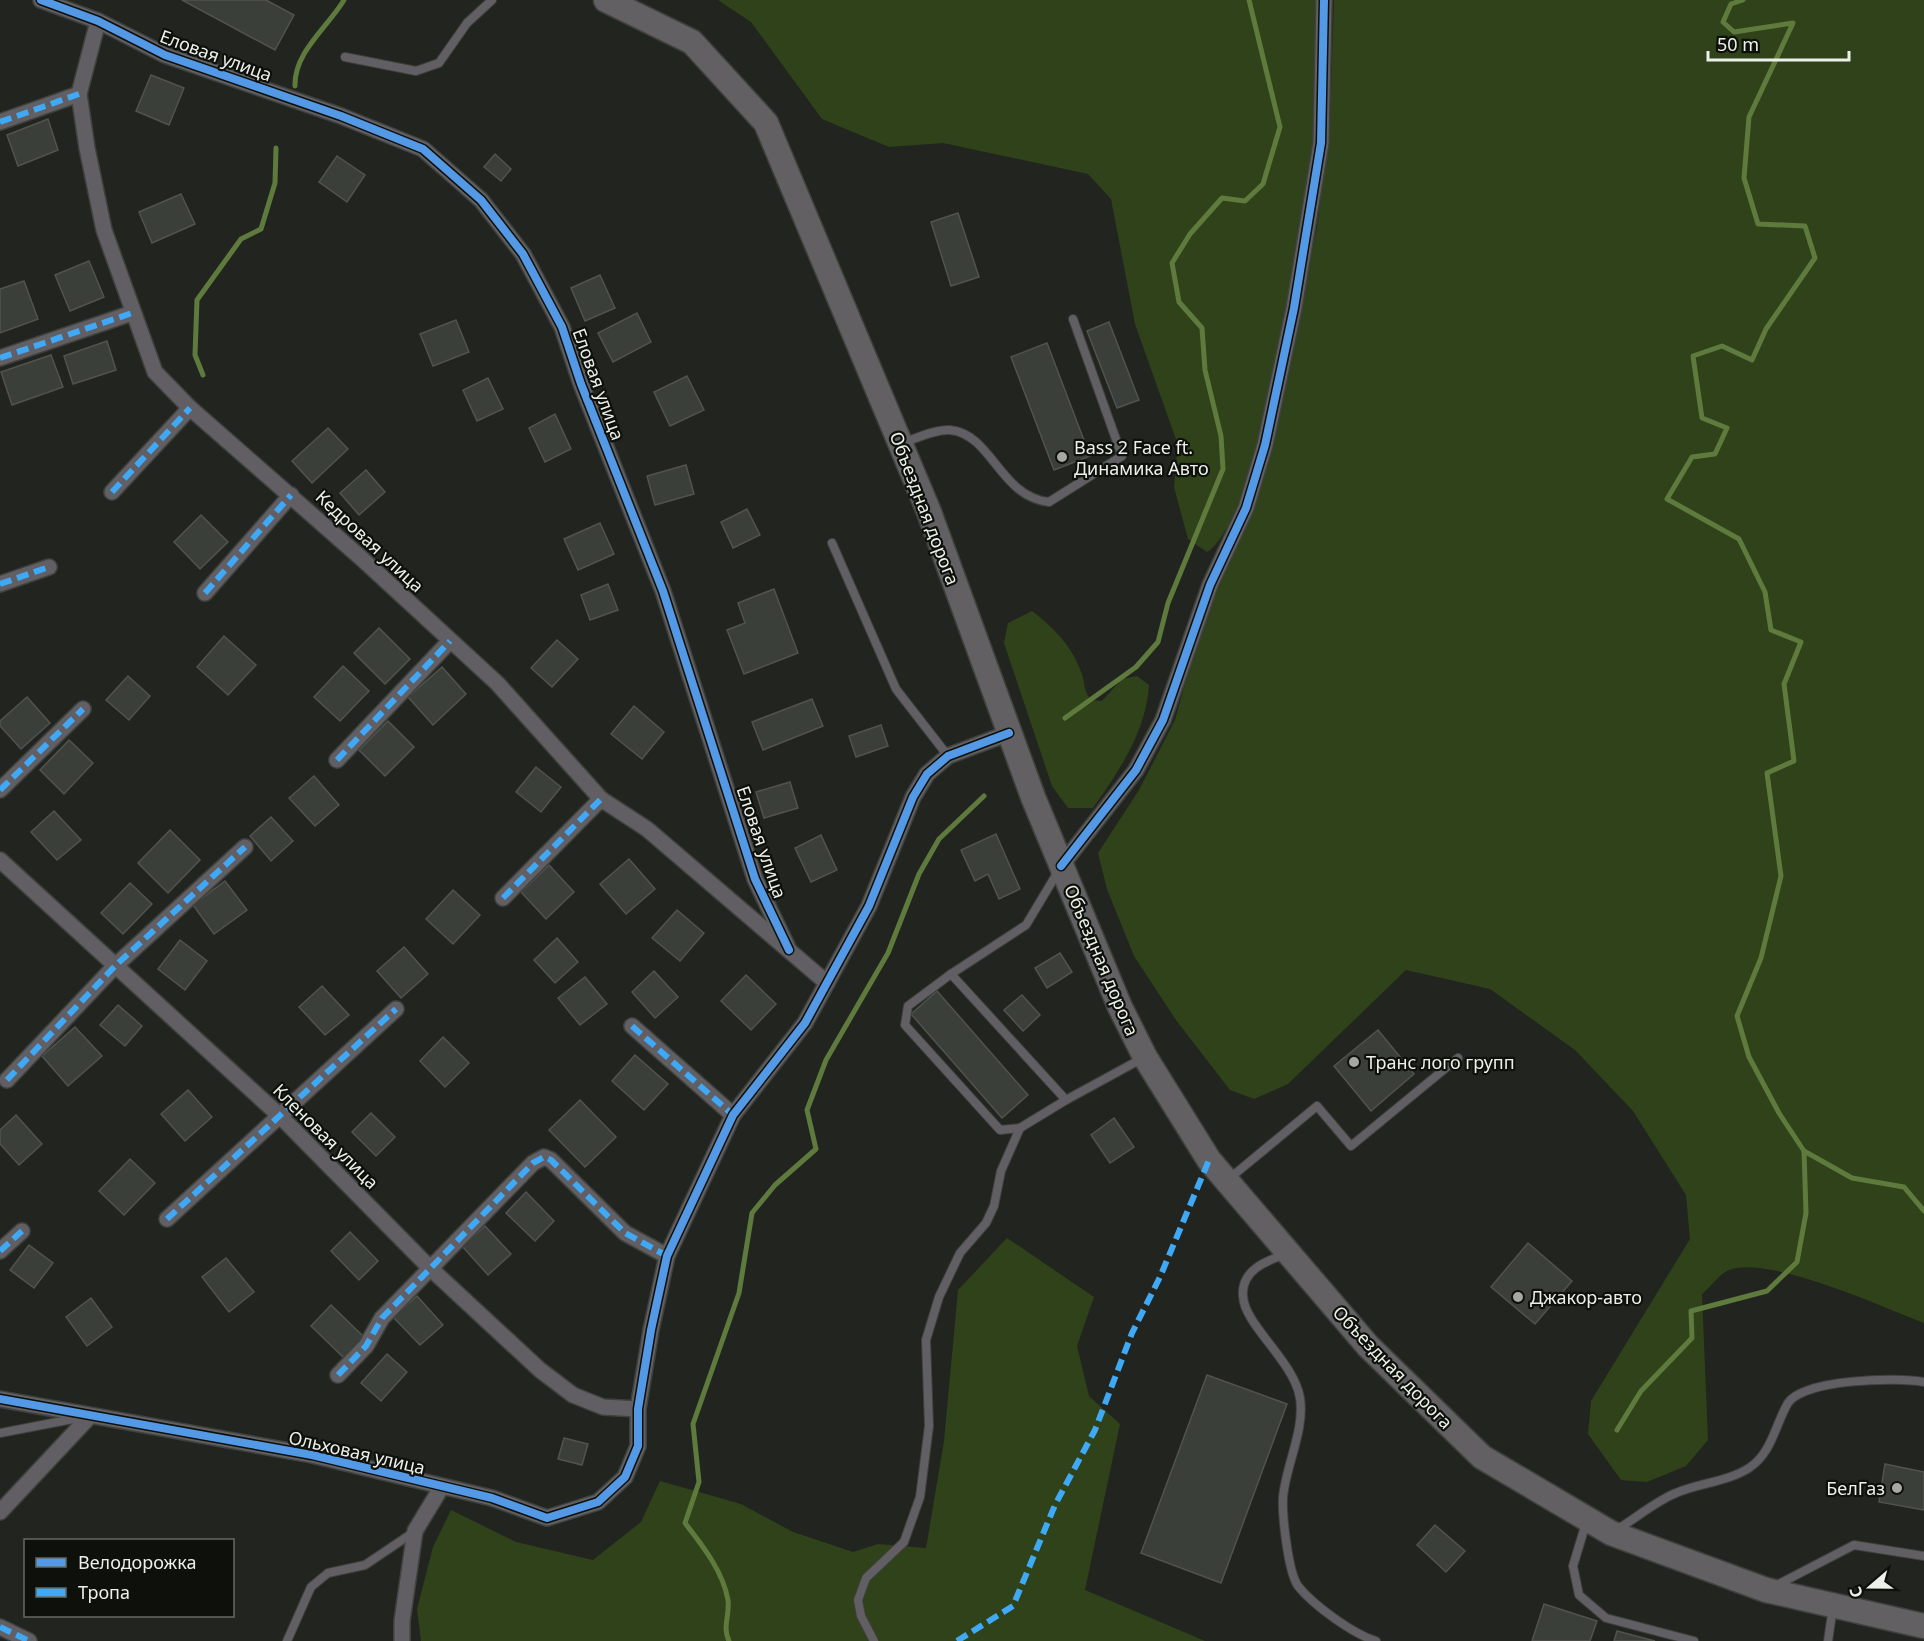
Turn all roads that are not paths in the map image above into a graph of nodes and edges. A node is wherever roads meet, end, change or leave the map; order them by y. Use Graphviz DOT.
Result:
graph roads {
  1 [pos="41,0"];
  2 [pos="492,0"];
  3 [pos="606,0"];
  4 [pos="1324,0"];
  5 [pos="98,21"];
  6 [pos="345,57"];
  7 [pos="79,94"];
  8 [pos="0,122"];
  9 [pos="132,313"];
  10 [pos="1073,319"];
  11 [pos="0,358"];
  12 [pos="190,408"];
  13 [pos="900,444"];
  14 [pos="112,492"];
  15 [pos="291,495"];
  16 [pos="832,543"];
  17 [pos="49,567"];
  18 [pos="0,584"];
  19 [pos="205,593"];
  20 [pos="450,641"];
  21 [pos="83,709"];
  22 [pos="1009,733"];
  23 [pos="948,756"];
  24 [pos="337,760"];
  25 [pos="0,790"];
  26 [pos="601,799"];
  27 [pos="245,848"];
  28 [pos="0,861"];
  29 [pos="1061,866"];
  30 [pos="503,898"];
  31 [pos="789,950"];
  32 [pos="115,966"];
  33 [pos="951,975"];
  34 [pos="827,983"];
  35 [pos="396,1009"];
  36 [pos="632,1026"];
  37 [pos="1145,1057"];
  38 [pos="1458,1058"];
  39 [pos="7,1080"];
  40 [pos="1066,1100"];
  41 [pos="733,1115"];
  42 [pos="280,1116"];
  43 [pos="1020,1128"];
  44 [pos="1227,1181"];
  45 [pos="167,1219"];
  46 [pos="22,1231"];
  47 [pos="0,1251"];
  48 [pos="1289,1253"];
  49 [pos="667,1256"];
  50 [pos="431,1269"];
  51 [pos="338,1375"];
  52 [pos="1924,1382"];
  53 [pos="0,1399"];
  54 [pos="638,1409"];
  55 [pos="90,1416"];
  56 [pos="0,1433"];
  57 [pos="441,1488"];
  58 [pos="0,1512"];
  59 [pos="1587,1519"];
  60 [pos="415,1531"];
  61 [pos="1611,1533"];
  62 [pos="1924,1556"];
  63 [pos="1766,1590"];
  64 [pos="1833,1606"];
  65 [pos="1924,1626"];
  66 [pos="0,1627"];
  67 [pos="29,1641"];
  68 [pos="287,1641"];
  69 [pos="402,1641"];
  70 [pos="874,1641"];
  71 [pos="1376,1641"];
  72 [pos="1694,1641"];
  73 [pos="1828,1641"];
  1 -- 5 [label="street, Еловая улица"];
  2 -- 6 [label="lane"];
  3 -- 13 [label="main road, Объездная дорога"];
  4 -- 29 [label="street"];
  5 -- 7 [label="street, Кедровая улица"];
  5 -- 31 [label="street, Еловая улица"];
  7 -- 8 [label="street"];
  7 -- 9 [label="street, Кедровая улица"];
  9 -- 11 [label="street"];
  9 -- 12 [label="street, Кедровая улица"];
  10 -- 13 [label="lane"];
  12 -- 14 [label="street"];
  12 -- 15 [label="street, Кедровая улица"];
  13 -- 22 [label="main road, Объездная дорога"];
  15 -- 19 [label="street"];
  15 -- 20 [label="street, Кедровая улица"];
  16 -- 23 [label="lane"];
  17 -- 18 [label="street"];
  20 -- 24 [label="street"];
  20 -- 26 [label="street, Кедровая улица"];
  21 -- 25 [label="street"];
  22 -- 23 [label="street"];
  22 -- 29 [label="main road, Объездная дорога"];
  23 -- 34 [label="street, Ольховая улица"];
  26 -- 30 [label="street"];
  26 -- 31 [label="street, Кедровая улица"];
  27 -- 32 [label="street"];
  28 -- 32 [label="street, Кленовая улица"];
  29 -- 33 [label="lane"];
  29 -- 37 [label="main road, Объездная дорога"];
  31 -- 34 [label="street, Кедровая улица"];
  32 -- 39 [label="street"];
  32 -- 42 [label="street, Кленовая улица"];
  33 -- 40 [label="lane"];
  33 -- 43 [label="lane"];
  34 -- 41 [label="street, Ольховая улица"];
  35 -- 42 [label="street"];
  36 -- 41 [label="street"];
  37 -- 40 [label="lane"];
  37 -- 44 [label="main road, Объездная дорога"];
  38 -- 44 [label="lane"];
  40 -- 43 [label="lane"];
  41 -- 49 [label="street, Ольховая улица"];
  42 -- 45 [label="street"];
  42 -- 50 [label="street, Кленовая улица"];
  43 -- 70 [label="lane"];
  44 -- 48 [label="main road, Объездная дорога"];
  46 -- 47 [label="street"];
  48 -- 59 [label="main road, Объездная дорога"];
  48 -- 71 [label="lane"];
  49 -- 50 [label="street"];
  49 -- 54 [label="street, Ольховая улица"];
  50 -- 51 [label="street"];
  50 -- 54 [label="street, Кленовая улица"];
  52 -- 61 [label="lane"];
  53 -- 55 [label="street, Ольховая улица"];
  54 -- 57 [label="street, Ольховая улица"];
  55 -- 56 [label="lane"];
  55 -- 57 [label="street, Ольховая улица"];
  55 -- 58 [label="street"];
  57 -- 60 [label="street"];
  59 -- 61 [label="main road, Объездная дорога"];
  59 -- 72 [label="lane"];
  60 -- 68 [label="lane"];
  60 -- 69 [label="street"];
  61 -- 63 [label="main road, Объездная дорога"];
  62 -- 63 [label="lane"];
  63 -- 64 [label="main road, Объездная дорога"];
  64 -- 65 [label="main road, Объездная дорога"];
  64 -- 73 [label="lane"];
  66 -- 67 [label="street"];
}
